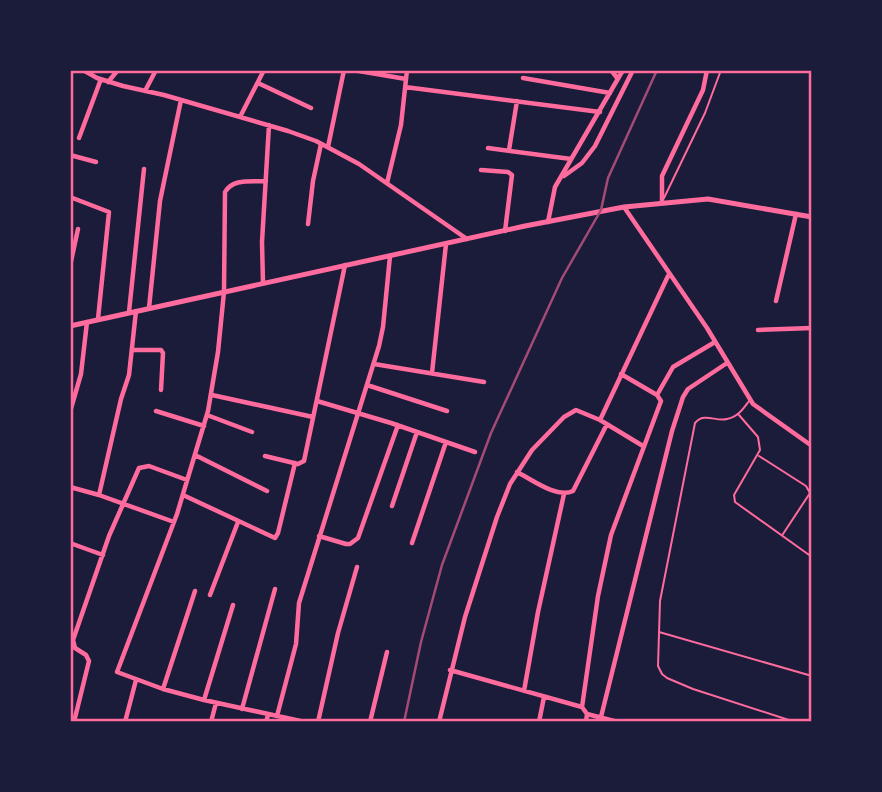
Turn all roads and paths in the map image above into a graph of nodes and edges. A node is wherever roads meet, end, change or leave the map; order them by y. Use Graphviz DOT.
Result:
graph roads {
  1 [pos="85,70"];
  2 [pos="118,70"];
  3 [pos="156,70"];
  4 [pos="264,70"];
  5 [pos="344,70"];
  6 [pos="353,70"];
  7 [pos="407,70"];
  8 [pos="611,70"];
  9 [pos="623,70"];
  10 [pos="633,70"];
  11 [pos="707,70"];
  12 [pos="721,70"];
  13 [pos="523,78"];
  14 [pos="101,79"];
  15 [pos="406,79"];
  16 [pos="618,79"];
  17 [pos="108,82"];
  18 [pos="258,83"];
  19 [pos="405,87"];
  20 [pos="145,91"];
  21 [pos="610,93"];
  22 [pos="181,100"];
  23 [pos="517,101"];
  24 [pos="311,108"];
  25 [pos="600,112"];
  26 [pos="240,117"];
  27 [pos="269,125"];
  28 [pos="79,138"];
  29 [pos="321,144"];
  30 [pos="328,148"];
  31 [pos="488,148"];
  32 [pos="509,150"];
  33 [pos="70,155"];
  34 [pos="571,159"];
  35 [pos="96,162"];
  36 [pos="144,169"];
  37 [pos="481,170"];
  38 [pos="561,178"];
  39 [pos="266,181"];
  40 [pos="387,183"];
  41 [pos="70,197"];
  42 [pos="662,202"];
  43 [pos="624,207"];
  44 [pos="796,214"];
  45 [pos="812,217"];
  46 [pos="548,222"];
  47 [pos="308,224"];
  48 [pos="78,229"];
  49 [pos="505,231"];
  50 [pos="468,239"];
  51 [pos="446,244"];
  52 [pos="390,256"];
  53 [pos="345,265"];
  54 [pos="70,266"];
  55 [pos="668,275"];
  56 [pos="263,283"];
  57 [pos="224,292"];
  58 [pos="776,301"];
  59 [pos="149,308"];
  60 [pos="136,311"];
  61 [pos="129,312"];
  62 [pos="98,319"];
  63 [pos="87,322"];
  64 [pos="70,326"];
  65 [pos="812,328"];
  66 [pos="758,330"];
  67 [pos="715,342"];
  68 [pos="132,350"];
  69 [pos="727,363"];
  70 [pos="374,364"];
  71 [pos="432,373"];
  72 [pos="621,374"];
  73 [pos="484,382"];
  74 [pos="368,385"];
  75 [pos="161,390"];
  76 [pos="212,395"];
  77 [pos="657,395"];
  78 [pos="750,400"];
  79 [pos="317,401"];
  80 [pos="156,411"];
  81 [pos="447,411"];
  82 [pos="70,412"];
  83 [pos="359,413"];
  84 [pos="738,414"];
  85 [pos="207,415"];
  86 [pos="313,417"];
  87 [pos="600,420"];
  88 [pos="607,424"];
  89 [pos="398,425"];
  90 [pos="204,426"];
  91 [pos="252,432"];
  92 [pos="417,432"];
  93 [pos="446,442"];
  94 [pos="643,446"];
  95 [pos="812,446"];
  96 [pos="475,452"];
  97 [pos="195,456"];
  98 [pos="265,456"];
  99 [pos="758,456"];
  100 [pos="295,463"];
  101 [pos="517,472"];
  102 [pos="187,480"];
  103 [pos="70,487"];
  104 [pos="267,491"];
  105 [pos="564,494"];
  106 [pos="99,495"];
  107 [pos="183,495"];
  108 [pos="123,503"];
  109 [pos="392,506"];
  110 [pos="174,522"];
  111 [pos="238,522"];
  112 [pos="319,536"];
  113 [pos="782,536"];
  114 [pos="412,543"];
  115 [pos="70,544"];
  116 [pos="103,555"];
  117 [pos="812,557"];
  118 [pos="357,567"];
  119 [pos="275,589"];
  120 [pos="195,591"];
  121 [pos="210,595"];
  122 [pos="233,605"];
  123 [pos="658,632"];
  124 [pos="387,652"];
  125 [pos="450,670"];
  126 [pos="812,676"];
  127 [pos="136,680"];
  128 [pos="163,689"];
  129 [pos="524,691"];
  130 [pos="544,697"];
  131 [pos="204,700"];
  132 [pos="216,703"];
  133 [pos="582,707"];
  134 [pos="242,709"];
  135 [pos="587,714"];
  136 [pos="268,715"];
  137 [pos="277,716"];
  138 [pos="601,718"];
  139 [pos="74,722"];
  140 [pos="125,722"];
  141 [pos="211,722"];
  142 [pos="266,722"];
  143 [pos="305,722"];
  144 [pos="317,722"];
  145 [pos="370,722"];
  146 [pos="439,722"];
  147 [pos="539,722"];
  148 [pos="586,722"];
  149 [pos="618,722"];
  150 [pos="795,722"];
  1 -- 14 [label="street"];
  2 -- 17 [label="street"];
  3 -- 20 [label="street"];
  4 -- 18 [label="street"];
  5 -- 30 [label="street"];
  6 -- 15 [label="street"];
  7 -- 15 [label="street"];
  8 -- 16 [label="street"];
  9 -- 16 [label="street"];
  10 -- 38 [label="street"];
  11 -- 42 [label="street"];
  12 -- 42 [label="lane"];
  13 -- 21 [label="street"];
  14 -- 17 [label="street"];
  14 -- 28 [label="street"];
  15 -- 19 [label="street"];
  16 -- 21 [label="street"];
  17 -- 20 [label="street"];
  18 -- 24 [label="street"];
  18 -- 26 [label="street"];
  19 -- 23 [label="street"];
  19 -- 40 [label="street"];
  20 -- 22 [label="street"];
  21 -- 25 [label="street"];
  22 -- 26 [label="street"];
  22 -- 59 [label="street"];
  23 -- 25 [label="street"];
  23 -- 32 [label="street"];
  25 -- 34 [label="street"];
  26 -- 27 [label="street"];
  27 -- 29 [label="street"];
  27 -- 39 [label="street"];
  29 -- 30 [label="street"];
  29 -- 47 [label="street"];
  30 -- 40 [label="street"];
  31 -- 32 [label="street"];
  32 -- 34 [label="street"];
  33 -- 35 [label="street"];
  34 -- 38 [label="street"];
  36 -- 61 [label="street"];
  37 -- 49 [label="street"];
  38 -- 46 [label="street"];
  39 -- 56 [label="street"];
  39 -- 57 [label="street"];
  40 -- 50 [label="street"];
  41 -- 62 [label="street"];
  42 -- 43 [label="street"];
  42 -- 44 [label="street"];
  43 -- 46 [label="street"];
  43 -- 55 [label="street"];
  44 -- 45 [label="street"];
  44 -- 58 [label="street"];
  46 -- 49 [label="street"];
  48 -- 54 [label="street"];
  49 -- 50 [label="street"];
  50 -- 51 [label="street"];
  51 -- 52 [label="street"];
  51 -- 71 [label="street"];
  52 -- 53 [label="street"];
  52 -- 70 [label="street"];
  53 -- 56 [label="street"];
  53 -- 79 [label="street"];
  55 -- 67 [label="street"];
  55 -- 72 [label="street"];
  56 -- 57 [label="street"];
  57 -- 59 [label="street"];
  57 -- 76 [label="street"];
  59 -- 60 [label="street"];
  60 -- 61 [label="street"];
  60 -- 68 [label="street"];
  61 -- 62 [label="street"];
  62 -- 63 [label="street"];
  63 -- 64 [label="street"];
  63 -- 82 [label="street"];
  65 -- 66 [label="street"];
  67 -- 69 [label="street"];
  67 -- 77 [label="street"];
  68 -- 75 [label="street"];
  68 -- 106 [label="street"];
  69 -- 78 [label="street"];
  69 -- 138 [label="street"];
  70 -- 71 [label="street"];
  70 -- 74 [label="street"];
  71 -- 73 [label="street"];
  72 -- 77 [label="street"];
  72 -- 87 [label="street"];
  74 -- 81 [label="street"];
  74 -- 83 [label="street"];
  76 -- 85 [label="street"];
  76 -- 86 [label="street"];
  77 -- 94 [label="street"];
  78 -- 84 [label="lane"];
  78 -- 95 [label="street"];
  79 -- 83 [label="street"];
  79 -- 86 [label="street"];
  80 -- 90 [label="street"];
  83 -- 89 [label="street"];
  83 -- 112 [label="street"];
  84 -- 99 [label="lane"];
  84 -- 123 [label="lane"];
  85 -- 90 [label="street"];
  85 -- 91 [label="street"];
  86 -- 100 [label="street"];
  87 -- 88 [label="street"];
  87 -- 101 [label="street"];
  88 -- 94 [label="street"];
  88 -- 105 [label="street"];
  89 -- 92 [label="street"];
  89 -- 112 [label="street"];
  90 -- 97 [label="street"];
  92 -- 93 [label="street"];
  92 -- 109 [label="street"];
  93 -- 96 [label="street"];
  93 -- 114 [label="street"];
  94 -- 133 [label="street"];
  97 -- 102 [label="street"];
  97 -- 104 [label="street"];
  98 -- 100 [label="street"];
  99 -- 113 [label="lane"];
  99 -- 113 [label="lane"];
  100 -- 111 [label="street"];
  101 -- 105 [label="street"];
  101 -- 125 [label="street"];
  102 -- 107 [label="street"];
  102 -- 108 [label="street"];
  103 -- 106 [label="street"];
  105 -- 129 [label="street"];
  106 -- 108 [label="street"];
  107 -- 110 [label="street"];
  107 -- 111 [label="street"];
  108 -- 110 [label="street"];
  108 -- 116 [label="street"];
  110 -- 127 [label="street"];
  111 -- 121 [label="street"];
  112 -- 137 [label="street"];
  113 -- 117 [label="lane"];
  115 -- 116 [label="street"];
  116 -- 139 [label="street"];
  118 -- 144 [label="street"];
  119 -- 134 [label="street"];
  120 -- 128 [label="street"];
  122 -- 131 [label="street"];
  123 -- 126 [label="lane"];
  123 -- 150 [label="lane"];
  124 -- 145 [label="street"];
  125 -- 129 [label="street"];
  125 -- 146 [label="street"];
  127 -- 128 [label="street"];
  127 -- 140 [label="street"];
  128 -- 131 [label="street"];
  129 -- 130 [label="street"];
  130 -- 133 [label="street"];
  130 -- 147 [label="street"];
  131 -- 132 [label="street"];
  132 -- 134 [label="street"];
  132 -- 141 [label="street"];
  133 -- 135 [label="street"];
  134 -- 136 [label="street"];
  135 -- 138 [label="street"];
  135 -- 148 [label="street"];
  136 -- 137 [label="street"];
  136 -- 142 [label="street"];
  137 -- 143 [label="street"];
  138 -- 149 [label="street"];
}
